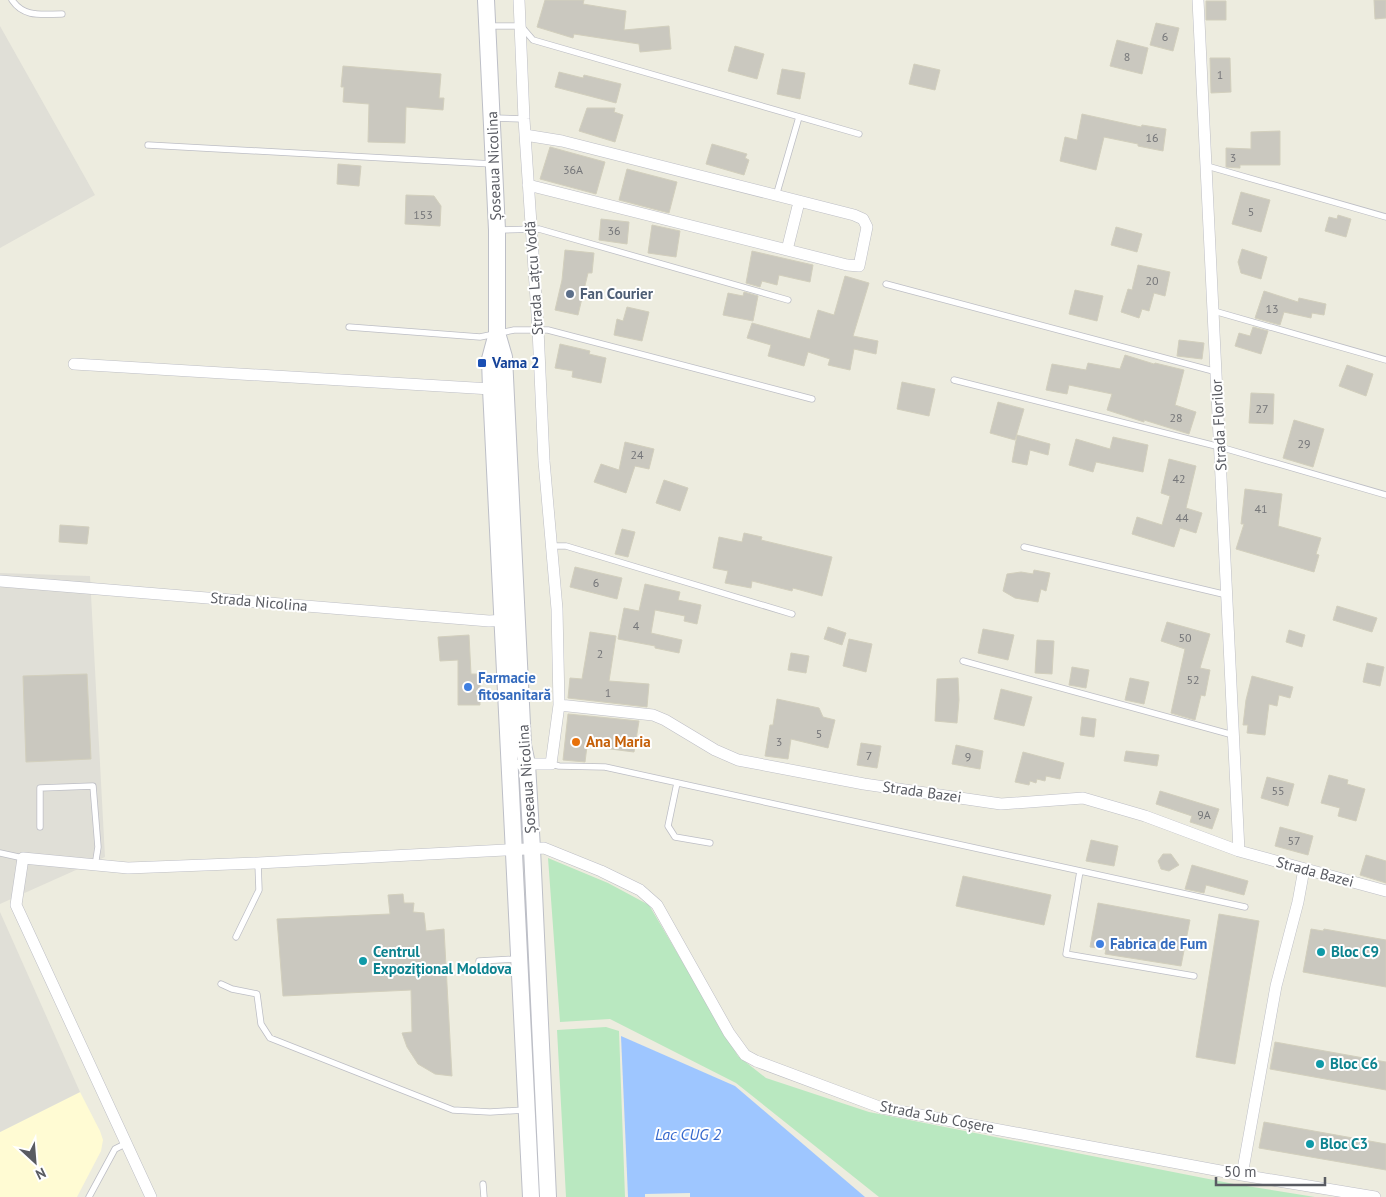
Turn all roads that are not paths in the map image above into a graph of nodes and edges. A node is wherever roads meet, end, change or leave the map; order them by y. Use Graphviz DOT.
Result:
graph roads {
  1 [pos="12,0"];
  2 [pos="486,0"];
  3 [pos="520,0"];
  4 [pos="1198,0"];
  5 [pos="62,14"];
  6 [pos="488,26"];
  7 [pos="521,26"];
  8 [pos="799,116"];
  9 [pos="492,118"];
  10 [pos="524,119"];
  11 [pos="859,134"];
  12 [pos="525,135"];
  13 [pos="148,145"];
  14 [pos="494,164"];
  15 [pos="1207,166"];
  16 [pos="528,185"];
  17 [pos="776,196"];
  18 [pos="799,202"];
  19 [pos="1386,217"];
  20 [pos="530,228"];
  21 [pos="497,230"];
  22 [pos="786,250"];
  23 [pos="886,284"];
  24 [pos="788,300"];
  25 [pos="1214,311"];
  26 [pos="349,327"];
  27 [pos="538,329"];
  28 [pos="497,333"];
  29 [pos="1386,360"];
  30 [pos="74,364"];
  31 [pos="1216,372"];
  32 [pos="954,380"];
  33 [pos="491,388"];
  34 [pos="812,400"];
  35 [pos="1220,447"];
  36 [pos="1386,495"];
  37 [pos="550,546"];
  38 [pos="1024,547"];
  39 [pos="0,581"];
  40 [pos="1227,595"];
  41 [pos="792,614"];
  42 [pos="509,620"];
  43 [pos="962,661"];
  44 [pos="559,705"];
  45 [pos="1233,735"];
  46 [pos="527,764"];
  47 [pos="551,764"];
  48 [pos="509,765"];
  49 [pos="678,783"];
  50 [pos="40,827"];
  51 [pos="710,843"];
  52 [pos="532,849"];
  53 [pos="513,850"];
  54 [pos="1239,851"];
  55 [pos="0,853"];
  56 [pos="23,858"];
  57 [pos="258,863"];
  58 [pos="95,866"];
  59 [pos="1304,869"];
  60 [pos="1080,871"];
  61 [pos="1386,891"];
  62 [pos="1245,907"];
  63 [pos="236,938"];
  64 [pos="536,957"];
  65 [pos="519,958"];
  66 [pos="479,961"];
  67 [pos="1194,976"];
  68 [pos="221,984"];
  69 [pos="527,1110"];
  70 [pos="544,1110"];
  71 [pos="125,1144"];
  72 [pos="1242,1175"];
  73 [pos="483,1184"];
  74 [pos="89,1197"];
  75 [pos="151,1197"];
  76 [pos="484,1197"];
  77 [pos="530,1197"];
  78 [pos="548,1197"];
  79 [pos="1376,1197"];
  1 -- 5 [label="lane"];
  2 -- 6 [label="main road, Șoseaua Nicolina"];
  3 -- 7 [label="street, Strada Lațcu Vodă"];
  4 -- 15 [label="street, Strada Florilor"];
  6 -- 7 [label="lane"];
  6 -- 9 [label="main road, Șoseaua Nicolina"];
  7 -- 8 [label="lane"];
  7 -- 10 [label="street, Strada Lațcu Vodă"];
  8 -- 11 [label="lane"];
  8 -- 17 [label="lane"];
  9 -- 10 [label="lane"];
  9 -- 14 [label="main road, Șoseaua Nicolina"];
  10 -- 12 [label="street, Strada Lațcu Vodă"];
  12 -- 16 [label="street, Strada Lațcu Vodă"];
  12 -- 17 [label="street"];
  13 -- 14 [label="lane"];
  14 -- 21 [label="main road, Șoseaua Nicolina"];
  15 -- 19 [label="lane"];
  15 -- 25 [label="street, Strada Florilor"];
  16 -- 20 [label="street, Strada Lațcu Vodă"];
  16 -- 22 [label="street"];
  17 -- 18 [label="street"];
  18 -- 22 [label="street"];
  18 -- 22 [label="street"];
  20 -- 21 [label="lane"];
  20 -- 24 [label="lane"];
  20 -- 27 [label="street, Strada Lațcu Vodă"];
  21 -- 28 [label="main road, Șoseaua Nicolina"];
  23 -- 31 [label="lane"];
  25 -- 29 [label="lane"];
  25 -- 31 [label="street, Strada Florilor"];
  26 -- 28 [label="lane"];
  27 -- 28 [label="lane"];
  27 -- 34 [label="lane"];
  27 -- 37 [label="street, Strada Lațcu Vodă"];
  28 -- 33 [label="main road, Șoseaua Nicolina"];
  28 -- 42 [label="main road, Șoseaua Nicolina"];
  30 -- 33 [label="street"];
  31 -- 35 [label="street, Strada Florilor"];
  32 -- 35 [label="lane"];
  33 -- 42 [label="main road, Șoseaua Nicolina"];
  35 -- 36 [label="lane"];
  35 -- 40 [label="street, Strada Florilor"];
  37 -- 41 [label="lane"];
  37 -- 44 [label="street, Strada Lațcu Vodă"];
  38 -- 40 [label="lane"];
  39 -- 42 [label="street, Strada Nicolina"];
  40 -- 45 [label="street, Strada Florilor"];
  42 -- 46 [label="main road, Șoseaua Nicolina"];
  42 -- 48 [label="main road, Șoseaua Nicolina"];
  43 -- 45 [label="lane"];
  44 -- 47 [label="street"];
  44 -- 54 [label="street, Strada Bazei"];
  45 -- 54 [label="street, Strada Florilor"];
  46 -- 47 [label="street"];
  46 -- 48 [label="street"];
  46 -- 52 [label="main road, Șoseaua Nicolina"];
  47 -- 49 [label="lane"];
  48 -- 53 [label="main road, Șoseaua Nicolina"];
  49 -- 51 [label="lane"];
  49 -- 60 [label="lane"];
  50 -- 58 [label="lane"];
  52 -- 53 [label="street, Strada Sub Coșere"];
  52 -- 64 [label="main road, Șoseaua Nicolina"];
  52 -- 72 [label="street, Strada Sub Coșere"];
  53 -- 57 [label="street, Strada Sub Coșere"];
  53 -- 65 [label="main road, Șoseaua Nicolina"];
  54 -- 59 [label="street, Strada Bazei"];
  55 -- 56 [label="lane"];
  56 -- 58 [label="street, Strada Sub Coșere"];
  56 -- 71 [label="street"];
  57 -- 58 [label="street, Strada Sub Coșere"];
  57 -- 63 [label="lane"];
  59 -- 61 [label="street, Strada Bazei"];
  59 -- 72 [label="street"];
  60 -- 62 [label="lane"];
  60 -- 67 [label="lane"];
  64 -- 65 [label="lane"];
  64 -- 70 [label="main road, Șoseaua Nicolina"];
  65 -- 66 [label="lane"];
  65 -- 69 [label="main road, Șoseaua Nicolina"];
  68 -- 69 [label="lane"];
  69 -- 70 [label="lane"];
  69 -- 77 [label="main road, Șoseaua Nicolina"];
  70 -- 78 [label="main road, Șoseaua Nicolina"];
  71 -- 74 [label="lane"];
  71 -- 75 [label="street"];
  72 -- 79 [label="street, Strada Sub Coșere"];
  73 -- 76 [label="lane"];
}
